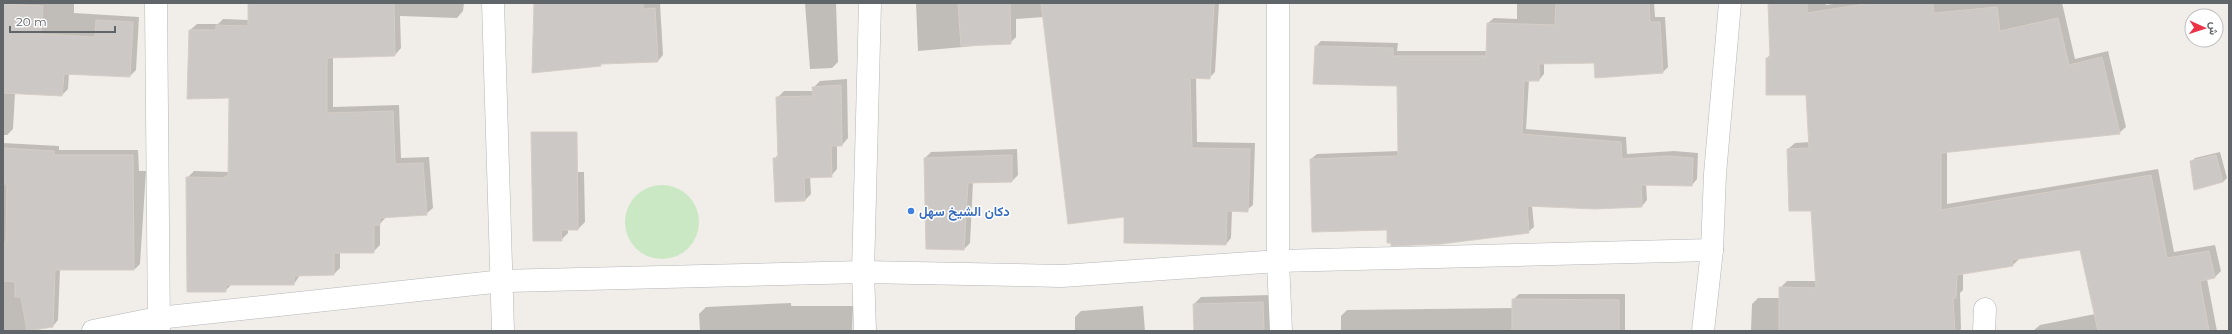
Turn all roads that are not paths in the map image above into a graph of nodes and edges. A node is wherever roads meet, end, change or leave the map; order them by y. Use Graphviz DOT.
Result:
graph roads {
  1 [pos="156,3"];
  2 [pos="493,3"];
  3 [pos="870,3"];
  4 [pos="1278,3"];
  5 [pos="1730,3"];
  6 [pos="1712,250"];
  7 [pos="1278,262"];
  8 [pos="863,272"];
  9 [pos="503,281"];
  10 [pos="1985,309"];
  11 [pos="159,324"];
  12 [pos="93,331"];
  13 [pos="503,331"];
  14 [pos="865,331"];
  15 [pos="1282,331"];
  16 [pos="1703,331"];
  17 [pos="1984,331"];
  1 -- 11 [label="street"];
  2 -- 9 [label="street"];
  3 -- 8 [label="street"];
  4 -- 7 [label="street"];
  5 -- 6 [label="street"];
  6 -- 7 [label="street"];
  6 -- 16 [label="street"];
  7 -- 8 [label="street"];
  7 -- 15 [label="street"];
  8 -- 9 [label="street"];
  8 -- 14 [label="street"];
  9 -- 11 [label="street"];
  9 -- 13 [label="street"];
  10 -- 17 [label="street"];
  11 -- 12 [label="street"];
}
